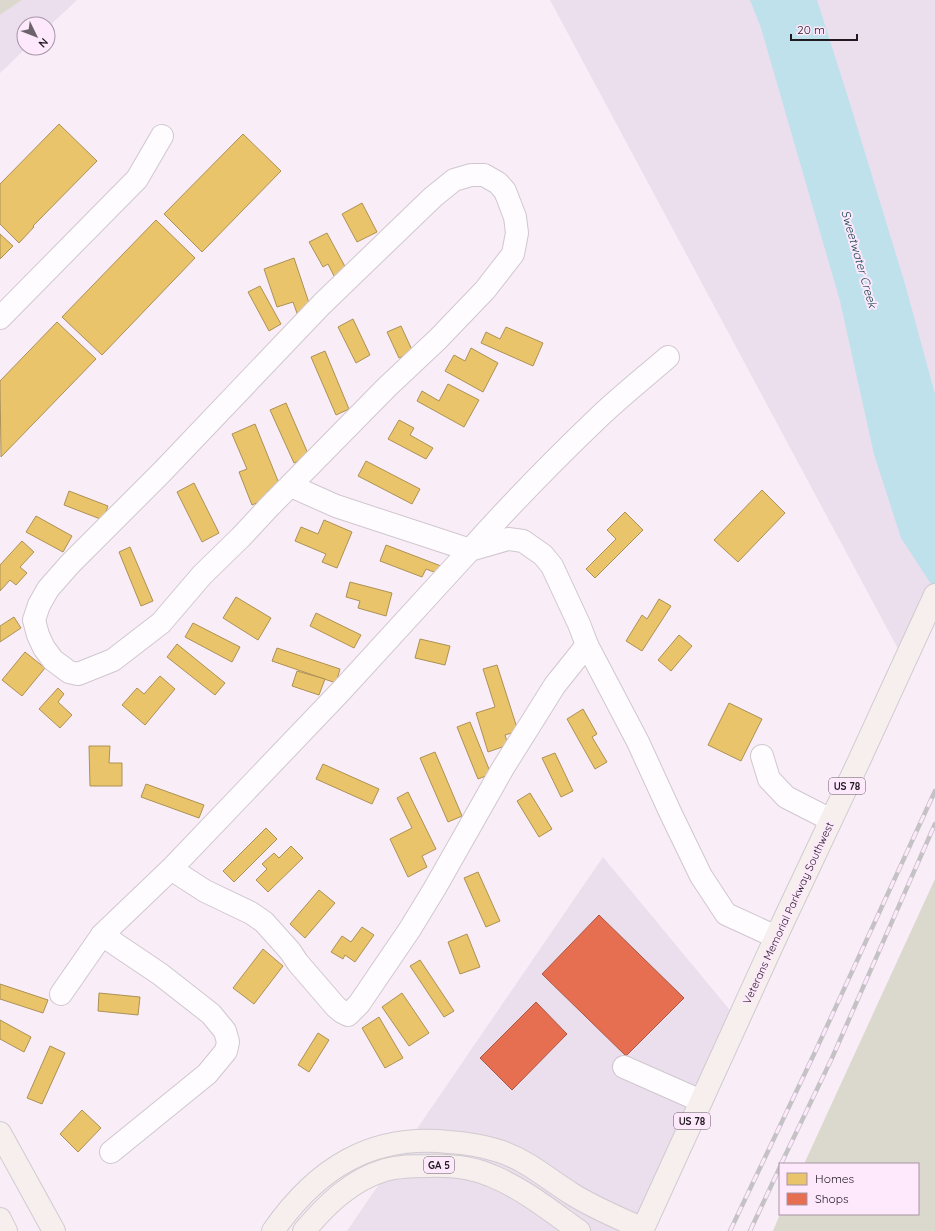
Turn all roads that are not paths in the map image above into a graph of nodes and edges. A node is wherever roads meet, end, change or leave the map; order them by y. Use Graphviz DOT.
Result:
graph roads {
  1 [pos="162,136"];
  2 [pos="0,318"];
  3 [pos="668,357"];
  4 [pos="291,486"];
  5 [pos="470,550"];
  6 [pos="935,595"];
  7 [pos="587,645"];
  8 [pos="762,756"];
  9 [pos="831,820"];
  10 [pos="171,869"];
  11 [pos="102,935"];
  12 [pos="776,936"];
  13 [pos="61,994"];
  14 [pos="624,1067"];
  15 [pos="701,1101"];
  16 [pos="0,1133"];
  17 [pos="111,1152"];
  18 [pos="0,1219"];
  19 [pos="642,1230"];
  20 [pos="6,1231"];
  21 [pos="54,1231"];
  22 [pos="273,1231"];
  23 [pos="304,1231"];
  24 [pos="580,1231"];
  1 -- 2 [label="street"];
  3 -- 5 [label="street"];
  4 -- 4 [label="street"];
  4 -- 5 [label="street"];
  5 -- 7 [label="street"];
  5 -- 10 [label="street"];
  6 -- 9 [label="main road, Veterans Memorial Parkway Southwest / US 78"];
  7 -- 10 [label="street"];
  7 -- 12 [label="street"];
  8 -- 9 [label="street"];
  9 -- 12 [label="main road, Veterans Memorial Parkway Southwest / US 78"];
  10 -- 11 [label="street"];
  11 -- 13 [label="street"];
  11 -- 17 [label="street"];
  12 -- 15 [label="main road, Veterans Memorial Parkway Southwest / US 78"];
  14 -- 15 [label="street"];
  15 -- 19 [label="main road, Veterans Memorial Parkway Southwest / US 78"];
  16 -- 21 [label="main road"];
  18 -- 20 [label="main road"];
  19 -- 22 [label="main road"];
  23 -- 24 [label="main road, GA 5"];
}
